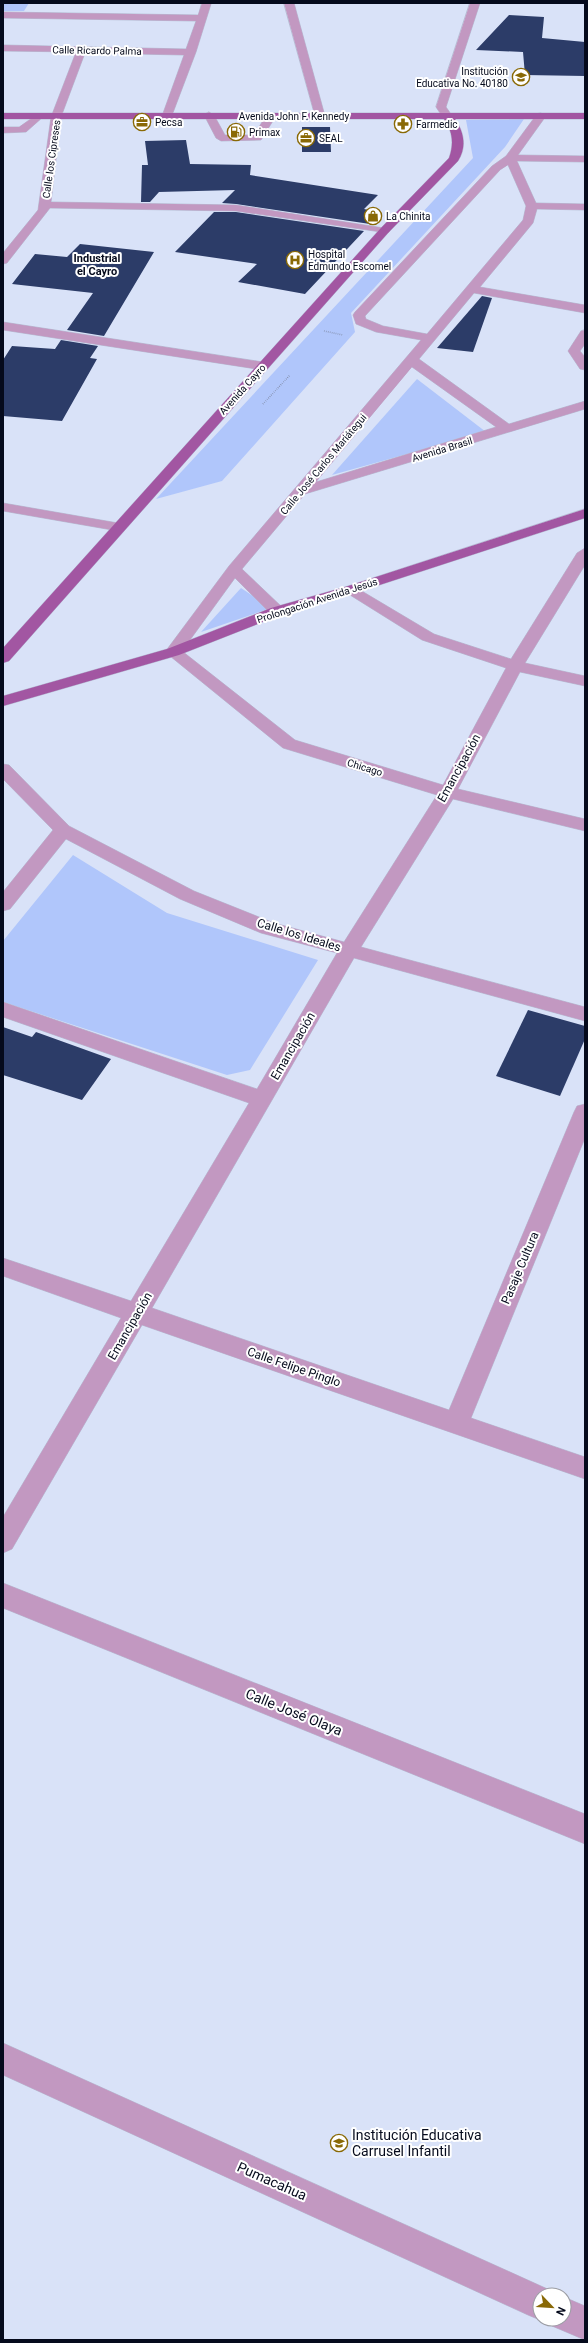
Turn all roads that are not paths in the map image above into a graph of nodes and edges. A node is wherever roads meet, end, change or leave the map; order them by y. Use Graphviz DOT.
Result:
graph roads {
  1 [pos="50,3"];
  2 [pos="206,3"];
  3 [pos="289,3"];
  4 [pos="475,3"];
  5 [pos="3,15"];
  6 [pos="43,15"];
  7 [pos="202,18"];
  8 [pos="35,28"];
  9 [pos="3,48"];
  10 [pos="82,49"];
  11 [pos="191,52"];
  12 [pos="209,115"];
  13 [pos="3,116"];
  14 [pos="167,116"];
  15 [pos="272,116"];
  16 [pos="320,116"];
  17 [pos="541,116"];
  18 [pos="585,116"];
  19 [pos="38,117"];
  20 [pos="56,117"];
  21 [pos="448,117"];
  22 [pos="3,130"];
  23 [pos="22,130"];
  24 [pos="45,134"];
  25 [pos="510,158"];
  26 [pos="585,159"];
  27 [pos="45,205"];
  28 [pos="532,206"];
  29 [pos="585,207"];
  30 [pos="384,231"];
  31 [pos="3,260"];
  32 [pos="472,289"];
  33 [pos="585,309"];
  34 [pos="3,326"];
  35 [pos="585,334"];
  36 [pos="429,338"];
  37 [pos="411,360"];
  38 [pos="263,366"];
  39 [pos="585,366"];
  40 [pos="585,405"];
  41 [pos="507,429"];
  42 [pos="300,491"];
  43 [pos="3,507"];
  44 [pos="585,513"];
  45 [pos="118,527"];
  46 [pos="585,554"];
  47 [pos="234,569"];
  48 [pos="350,590"];
  49 [pos="277,611"];
  50 [pos="173,652"];
  51 [pos="4,655"];
  52 [pos="515,666"];
  53 [pos="585,681"];
  54 [pos="5,698"];
  55 [pos="3,769"];
  56 [pos="448,792"];
  57 [pos="585,825"];
  58 [pos="63,830"];
  59 [pos="3,905"];
  60 [pos="349,950"];
  61 [pos="3,1009"];
  62 [pos="585,1014"];
  63 [pos="262,1099"];
  64 [pos="585,1112"];
  65 [pos="3,1266"];
  66 [pos="138,1313"];
  67 [pos="456,1423"];
  68 [pos="585,1468"];
  69 [pos="3,1541"];
  70 [pos="3,1595"];
  71 [pos="585,1829"];
  72 [pos="3,2059"];
  73 [pos="532,2300"];
  74 [pos="572,2318"];
  75 [pos="585,2324"];
  1 -- 6 [label="street"];
  2 -- 7 [label="street"];
  3 -- 16 [label="street"];
  4 -- 21 [label="street"];
  5 -- 6 [label="street"];
  6 -- 7 [label="street"];
  6 -- 8 [label="street"];
  7 -- 11 [label="street"];
  9 -- 10 [label="street, Calle Ricardo Palma"];
  10 -- 11 [label="street, Calle Ricardo Palma"];
  10 -- 20 [label="street, Calle los Cipreses"];
  11 -- 14 [label="street"];
  12 -- 14 [label="main road, Avenida John F. Kennedy"];
  12 -- 15 [label="main road, Avenida John F. Kennedy"];
  12 -- 15 [label="street"];
  13 -- 19 [label="main road, Avenida John F. Kennedy"];
  14 -- 20 [label="main road, Avenida John F. Kennedy"];
  15 -- 16 [label="main road, Avenida John F. Kennedy"];
  16 -- 21 [label="main road, Avenida John F. Kennedy"];
  17 -- 18 [label="main road, Avenida John F. Kennedy"];
  17 -- 21 [label="main road, Avenida John F. Kennedy"];
  17 -- 25 [label="street"];
  19 -- 20 [label="main road, Avenida John F. Kennedy"];
  19 -- 23 [label="street"];
  20 -- 24 [label="street, Calle los Cipreses"];
  21 -- 30 [label="main road, Avenida Cayro"];
  22 -- 23 [label="street"];
  23 -- 24 [label="street"];
  24 -- 27 [label="street, Calle los Cipreses"];
  25 -- 26 [label="street"];
  25 -- 28 [label="street"];
  25 -- 36 [label="street"];
  27 -- 30 [label="street"];
  27 -- 31 [label="street, Calle los Cipreses"];
  28 -- 29 [label="street"];
  28 -- 32 [label="street, Calle José Carlos Mariátegui"];
  30 -- 38 [label="main road, Avenida Cayro"];
  32 -- 33 [label="street"];
  32 -- 36 [label="street, Calle José Carlos Mariátegui"];
  34 -- 38 [label="street"];
  35 -- 39 [label="street"];
  36 -- 37 [label="street, Calle José Carlos Mariátegui"];
  37 -- 41 [label="street"];
  37 -- 42 [label="street, Calle José Carlos Mariátegui"];
  38 -- 45 [label="main road, Avenida Cayro"];
  40 -- 41 [label="street, Avenida Brasil"];
  41 -- 42 [label="street, Avenida Brasil"];
  42 -- 47 [label="street, Calle José Carlos Mariátegui"];
  43 -- 45 [label="street"];
  44 -- 48 [label="main road, Prolongación Avenida Jesús"];
  45 -- 51 [label="main road, Avenida Cayro"];
  46 -- 52 [label="street, Emancipación"];
  47 -- 49 [label="street"];
  47 -- 50 [label="street, Calle José Carlos Mariátegui"];
  48 -- 49 [label="main road, Prolongación Avenida Jesús"];
  48 -- 52 [label="street"];
  49 -- 50 [label="main road, Prolongación Avenida Jesús"];
  50 -- 54 [label="main road, Prolongación Avenida Jesús"];
  50 -- 56 [label="street, Chicago"];
  52 -- 53 [label="street"];
  52 -- 56 [label="street, Emancipación"];
  55 -- 58 [label="street, Calle los Ideales"];
  56 -- 57 [label="street, Chicago"];
  56 -- 60 [label="street, Emancipación"];
  58 -- 59 [label="street"];
  58 -- 60 [label="street, Calle los Ideales"];
  60 -- 62 [label="street, Calle los Ideales"];
  60 -- 63 [label="street, Emancipación"];
  61 -- 63 [label="street"];
  63 -- 66 [label="street, Emancipación"];
  64 -- 67 [label="street, Pasaje Cultura"];
  65 -- 66 [label="street, Calle Felipe Pinglo"];
  66 -- 67 [label="street, Calle Felipe Pinglo"];
  66 -- 69 [label="street, Emancipación"];
  67 -- 68 [label="street, Calle Felipe Pinglo"];
  70 -- 71 [label="street, Calle José Olaya"];
  72 -- 73 [label="street, Pumacahua"];
  74 -- 75 [label="street"];
}
